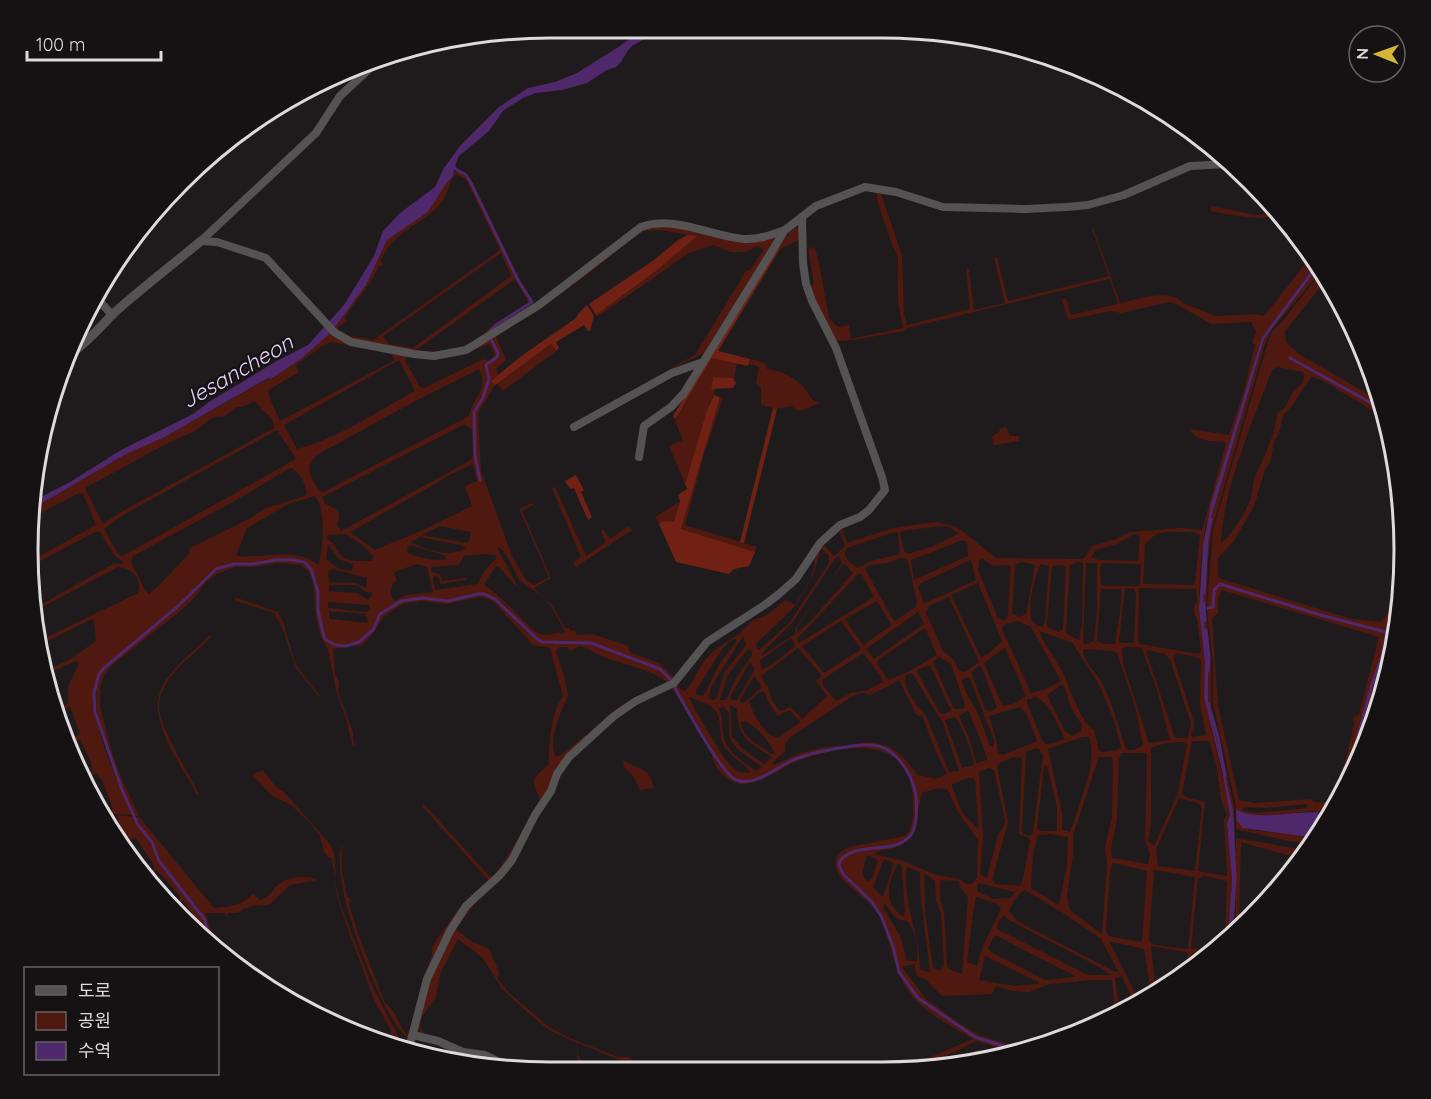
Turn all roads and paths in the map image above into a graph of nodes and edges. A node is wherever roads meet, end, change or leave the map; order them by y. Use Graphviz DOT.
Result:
graph roads {
  1 [pos="366,72"];
  2 [pos="1217,163"];
  3 [pos="802,217"];
  4 [pos="785,231"];
  5 [pos="201,241"];
  6 [pos="101,303"];
  7 [pos="112,315"];
  8 [pos="79,347"];
  9 [pos="703,362"];
  10 [pos="574,427"];
  11 [pos="639,457"];
  12 [pos="413,1035"];
  13 [pos="411,1042"];
  14 [pos="490,1058"];
  1 -- 5 [label="street"];
  2 -- 3 [label="street"];
  3 -- 4 [label="street"];
  3 -- 12 [label="street"];
  4 -- 5 [label="street"];
  4 -- 9 [label="street"];
  5 -- 7 [label="street"];
  6 -- 7 [label="street"];
  7 -- 8 [label="street"];
  9 -- 10 [label="street"];
  9 -- 11 [label="street"];
  12 -- 13 [label="street"];
  12 -- 14 [label="street"];
}
